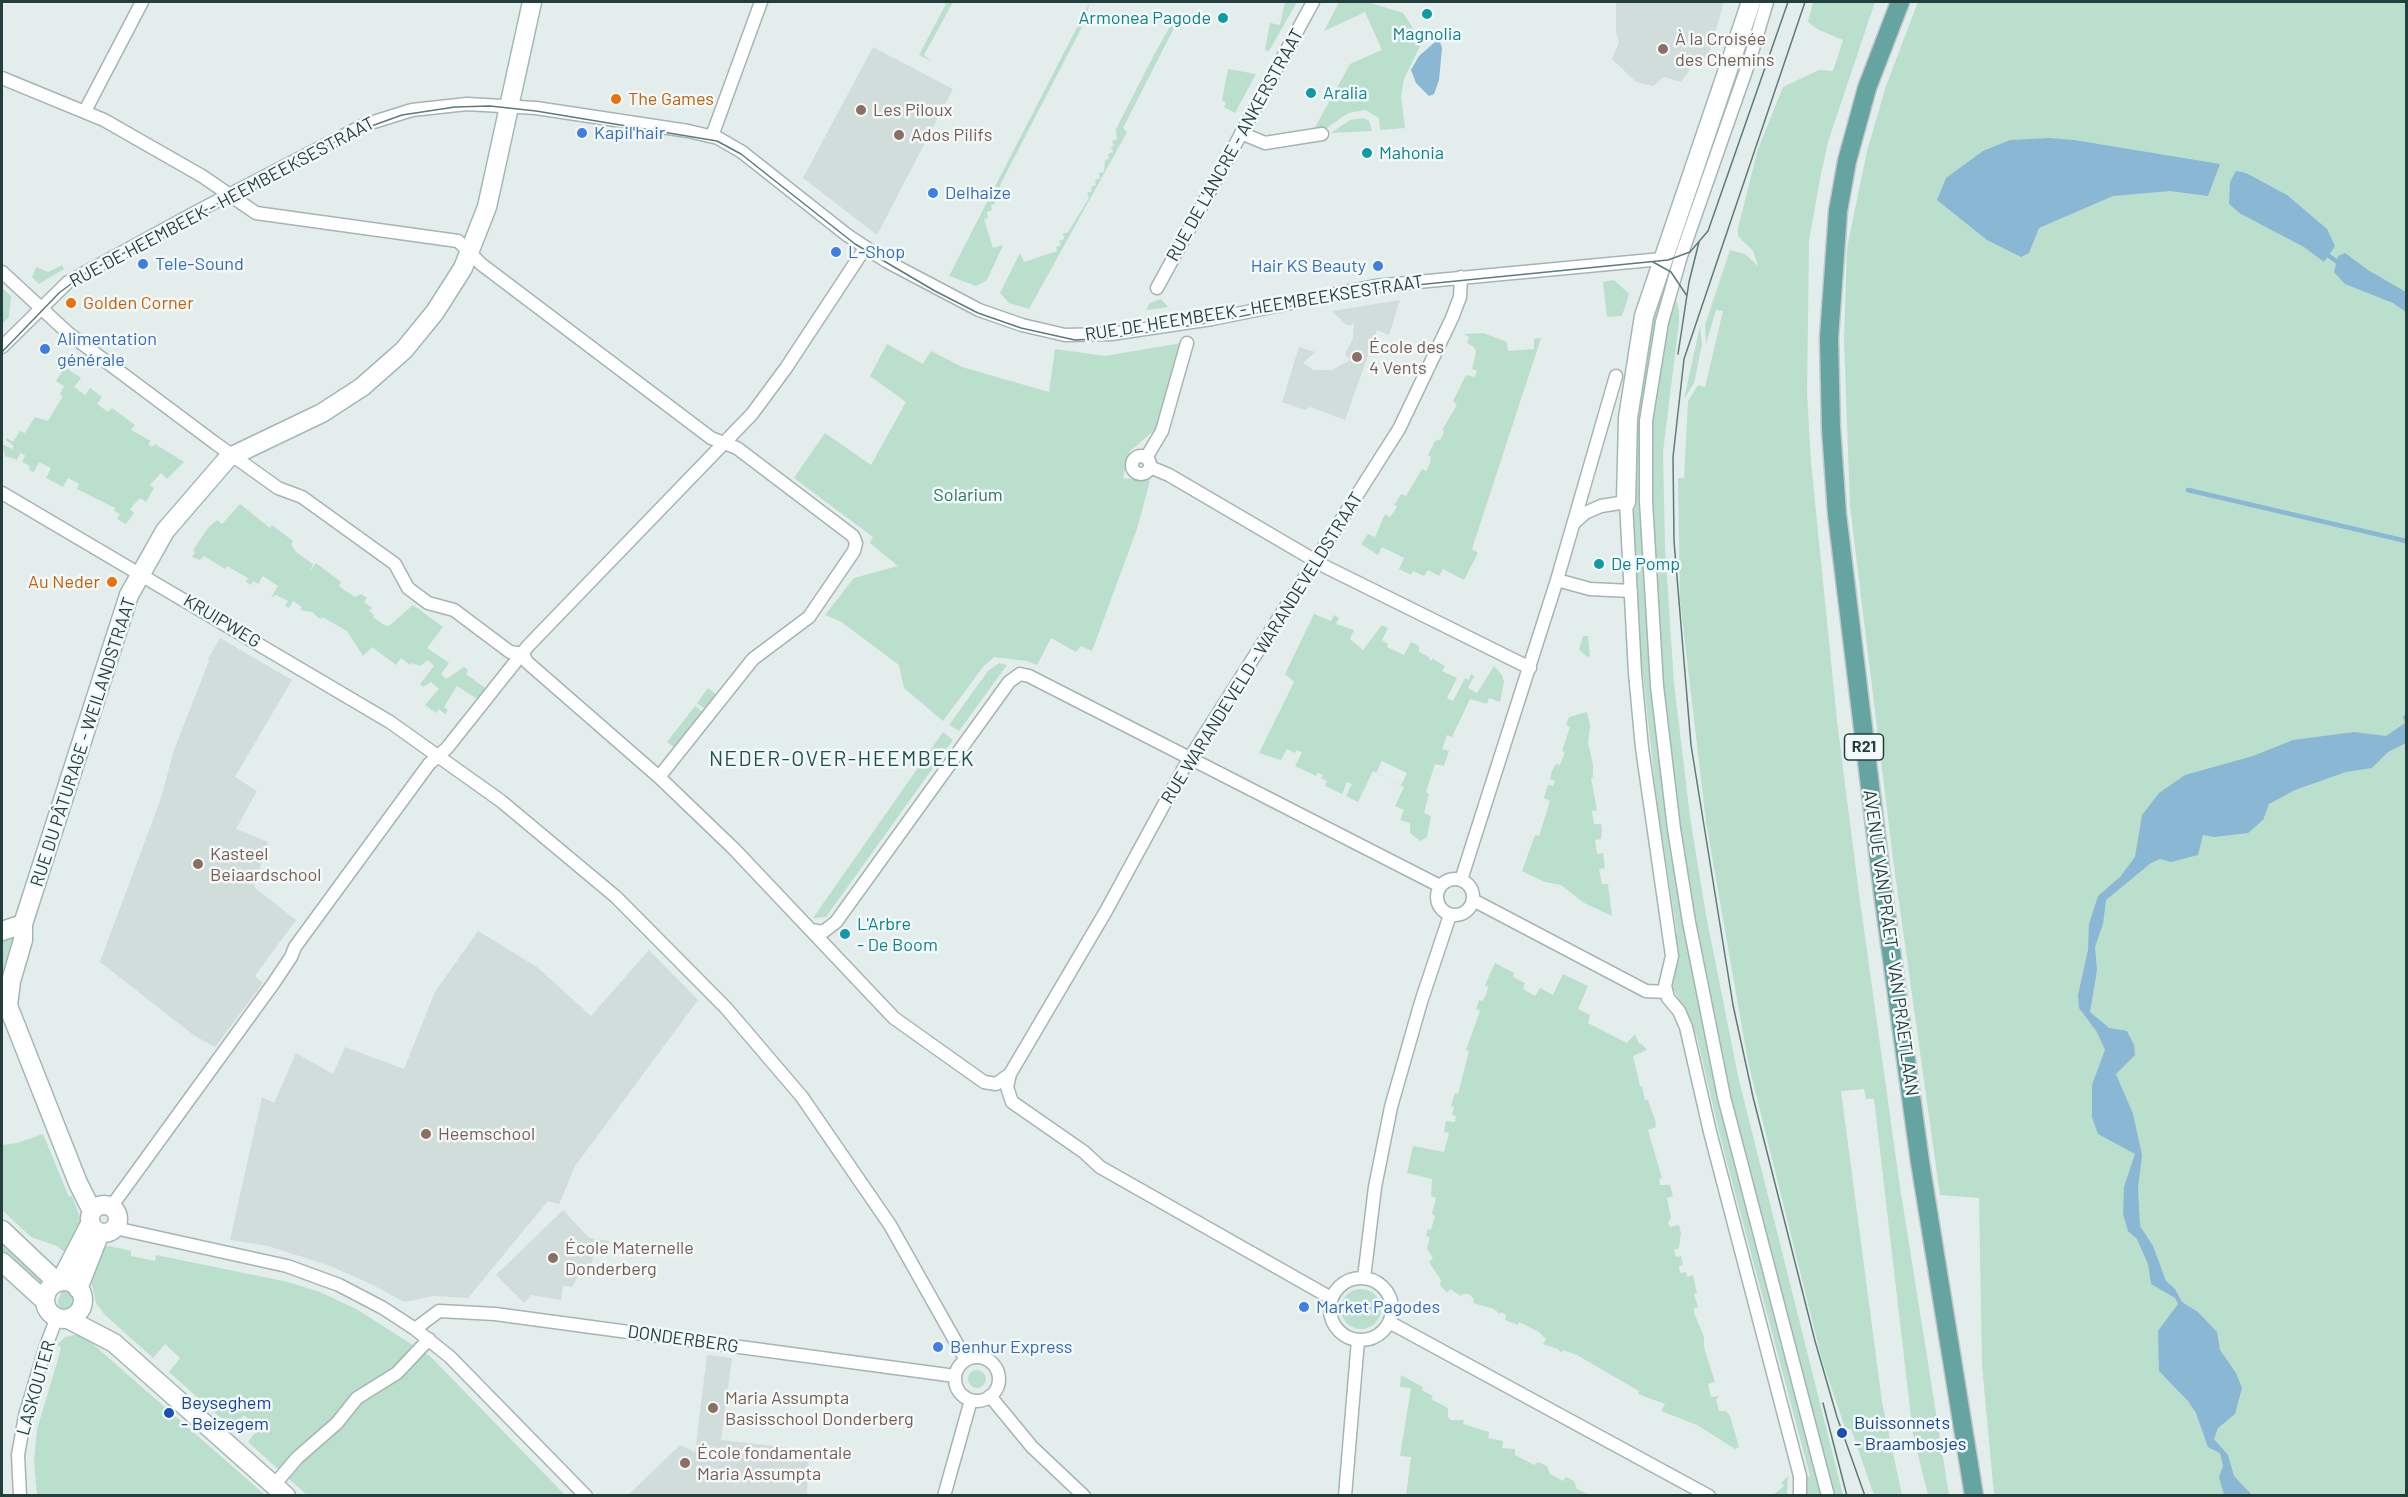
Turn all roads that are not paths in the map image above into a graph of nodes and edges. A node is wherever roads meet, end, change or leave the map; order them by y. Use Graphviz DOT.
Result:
graph roads {
  1 [pos="142,2"];
  2 [pos="532,2"];
  3 [pos="761,2"];
  4 [pos="1313,2"];
  5 [pos="1751,2"];
  6 [pos="1767,2"];
  7 [pos="1900,2"];
  8 [pos="2,78"];
  9 [pos="511,105"];
  10 [pos="85,111"];
  11 [pos="1242,133"];
  12 [pos="1322,134"];
  13 [pos="712,136"];
  14 [pos="229,195"];
  15 [pos="865,248"];
  16 [pos="470,251"];
  17 [pos="1662,259"];
  18 [pos="2,272"];
  19 [pos="1461,277"];
  20 [pos="1157,288"];
  21 [pos="40,307"];
  22 [pos="1187,343"];
  23 [pos="2,347"];
  24 [pos="1616,376"];
  25 [pos="724,443"];
  26 [pos="231,455"];
  27 [pos="2,493"];
  28 [pos="1626,502"];
  29 [pos="1574,523"];
  30 [pos="1316,562"];
  31 [pos="141,573"];
  32 [pos="1557,580"];
  33 [pos="1630,591"];
  34 [pos="524,654"];
  35 [pos="1530,668"];
  36 [pos="440,755"];
  37 [pos="1190,757"];
  38 [pos="659,777"];
  39 [pos="1461,880"];
  40 [pos="1440,886"];
  41 [pos="1473,900"];
  42 [pos="1450,915"];
  43 [pos="23,924"];
  44 [pos="811,930"];
  45 [pos="2,931"];
  46 [pos="6,989"];
  47 [pos="1666,992"];
  48 [pos="1010,1074"];
  49 [pos="111,1207"];
  50 [pos="100,1224"];
  51 [pos="2,1230"];
  52 [pos="2,1262"];
  53 [pos="1364,1278"];
  54 [pos="58,1282"];
  55 [pos="81,1296"];
  56 [pos="1331,1298"];
  57 [pos="45,1301"];
  58 [pos="63,1318"];
  59 [pos="1389,1322"];
  60 [pos="415,1329"];
  61 [pos="429,1339"];
  62 [pos="1358,1340"];
  63 [pos="114,1344"];
  64 [pos="966,1360"];
  65 [pos="955,1376"];
  66 [pos="990,1396"];
  67 [pos="971,1400"];
  68 [pos="280,1490"];
  69 [pos="20,1496"];
  70 [pos="586,1496"];
  71 [pos="944,1496"];
  72 [pos="1084,1496"];
  73 [pos="1345,1496"];
  74 [pos="1708,1496"];
  75 [pos="1800,1496"];
  76 [pos="1828,1496"];
  77 [pos="1974,1496"];
  1 -- 10 [label="street"];
  2 -- 9 [label="street, RUE DU PÂTURAGE - WEILANDSTRAAT"];
  3 -- 13 [label="street"];
  4 -- 11 [label="street, RUE DE L'ANCRE - ANKERSTRAAT"];
  5 -- 17 [label="street"];
  6 -- 76 [label="street"];
  7 -- 77 [label="main road, AVENUE VAN PRAET - VAN PRAETLAAN / R21"];
  8 -- 10 [label="street"];
  9 -- 13 [label="street, RUE DE HEEMBEEK - HEEMBEEKSESTRAAT"];
  9 -- 14 [label="street, RUE DE HEEMBEEK - HEEMBEEKSESTRAAT"];
  9 -- 16 [label="street, RUE DU PÂTURAGE - WEILANDSTRAAT"];
  10 -- 14 [label="street"];
  11 -- 12 [label="street"];
  11 -- 20 [label="street, RUE DE L'ANCRE - ANKERSTRAAT"];
  13 -- 15 [label="street, RUE DE HEEMBEEK - HEEMBEEKSESTRAAT"];
  14 -- 16 [label="street"];
  14 -- 21 [label="street, RUE DE HEEMBEEK - HEEMBEEKSESTRAAT"];
  15 -- 19 [label="street, RUE DE HEEMBEEK - HEEMBEEKSESTRAAT"];
  15 -- 25 [label="street"];
  16 -- 25 [label="street"];
  16 -- 26 [label="street, RUE DU PÂTURAGE - WEILANDSTRAAT"];
  17 -- 19 [label="street, RUE DE HEEMBEEK - HEEMBEEKSESTRAAT"];
  17 -- 28 [label="street"];
  18 -- 21 [label="street"];
  19 -- 30 [label="street, RUE WARANDEVELD - WARANDEVELDSTRAAT"];
  21 -- 23 [label="street, RUE DE HEEMBEEK - HEEMBEEKSESTRAAT"];
  21 -- 26 [label="street"];
  22 -- 30 [label="street"];
  24 -- 29 [label="street"];
  25 -- 34 [label="street"];
  25 -- 38 [label="street"];
  26 -- 31 [label="street, RUE DU PÂTURAGE - WEILANDSTRAAT"];
  26 -- 34 [label="street"];
  27 -- 31 [label="street, KRUIPWEG"];
  28 -- 29 [label="street"];
  28 -- 33 [label="street"];
  29 -- 32 [label="street"];
  30 -- 35 [label="street"];
  30 -- 37 [label="street, RUE WARANDEVELD - WARANDEVELDSTRAAT"];
  31 -- 36 [label="street, KRUIPWEG"];
  31 -- 43 [label="street, RUE DU PÂTURAGE - WEILANDSTRAAT"];
  32 -- 33 [label="street"];
  32 -- 35 [label="street"];
  33 -- 47 [label="street"];
  34 -- 36 [label="street"];
  34 -- 38 [label="street"];
  35 -- 39 [label="street"];
  36 -- 49 [label="street"];
  36 -- 64 [label="street, KRUIPWEG"];
  37 -- 40 [label="street"];
  37 -- 44 [label="street"];
  37 -- 48 [label="street, RUE WARANDEVELD - WARANDEVELDSTRAAT"];
  38 -- 44 [label="street"];
  39 -- 40 [label="street"];
  39 -- 41 [label="street"];
  40 -- 42 [label="street"];
  41 -- 42 [label="street"];
  41 -- 47 [label="street"];
  42 -- 53 [label="street"];
  43 -- 45 [label="street"];
  43 -- 46 [label="street, RUE DU PÂTURAGE - WEILANDSTRAAT"];
  44 -- 48 [label="street"];
  46 -- 50 [label="street"];
  47 -- 75 [label="street"];
  48 -- 56 [label="street"];
  49 -- 50 [label="street"];
  50 -- 54 [label="street"];
  50 -- 55 [label="street"];
  50 -- 60 [label="street"];
  51 -- 54 [label="street"];
  52 -- 57 [label="street"];
  53 -- 56 [label="street"];
  53 -- 59 [label="street"];
  54 -- 55 [label="street"];
  54 -- 57 [label="street"];
  55 -- 58 [label="street"];
  55 -- 63 [label="street"];
  56 -- 62 [label="street"];
  57 -- 58 [label="street"];
  58 -- 63 [label="street"];
  58 -- 69 [label="street, LASKOUTER"];
  59 -- 62 [label="street"];
  59 -- 74 [label="street"];
  60 -- 61 [label="street"];
  60 -- 65 [label="street, DONDERBERG"];
  61 -- 68 [label="street"];
  61 -- 70 [label="street"];
  62 -- 73 [label="street"];
  63 -- 68 [label="street"];
  64 -- 65 [label="street"];
  64 -- 66 [label="street"];
  65 -- 67 [label="street"];
  66 -- 67 [label="street"];
  66 -- 72 [label="street"];
  67 -- 71 [label="street"];
}
